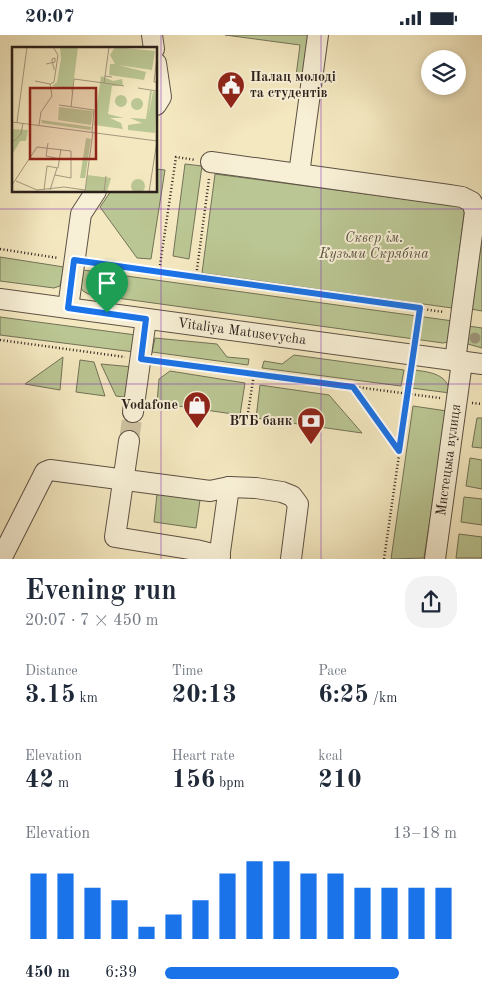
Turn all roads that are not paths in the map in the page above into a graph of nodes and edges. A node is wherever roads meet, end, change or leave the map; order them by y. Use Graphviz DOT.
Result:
graph roads {
  1 [pos="318,35"];
  2 [pos="158,74"];
  3 [pos="158,102"];
  4 [pos="211,162"];
  5 [pos="299,174"];
  6 [pos="95,193"];
  7 [pos="0,299"];
  8 [pos="68,308"];
  9 [pos="146,319"];
  10 [pos="458,361"];
  11 [pos="482,364"];
  12 [pos="133,412"];
  13 [pos="129,441"];
  14 [pos="123,480"];
  15 [pos="230,487"];
  16 [pos="219,557"];
  17 [pos="1,559"];
  18 [pos="291,559"];
  19 [pos="435,559"];
  1 -- 5 [label="street"];
  2 -- 3 [label="street"];
  4 -- 5 [label="street"];
  5 -- 10 [label="street, Мистецька вулиця"];
  6 -- 8 [label="street"];
  7 -- 8 [label="street, Vitaliya Matusevycha"];
  8 -- 9 [label="street, Vitaliya Matusevycha"];
  9 -- 10 [label="street, Vitaliya Matusevycha"];
  9 -- 12 [label="street"];
  10 -- 11 [label="street, Vitaliya Matusevycha"];
  10 -- 19 [label="street, Мистецька вулиця"];
  13 -- 14 [label="street"];
  14 -- 15 [label="street"];
  14 -- 16 [label="street"];
  14 -- 17 [label="street"];
  15 -- 16 [label="street"];
  15 -- 18 [label="street"];
}
